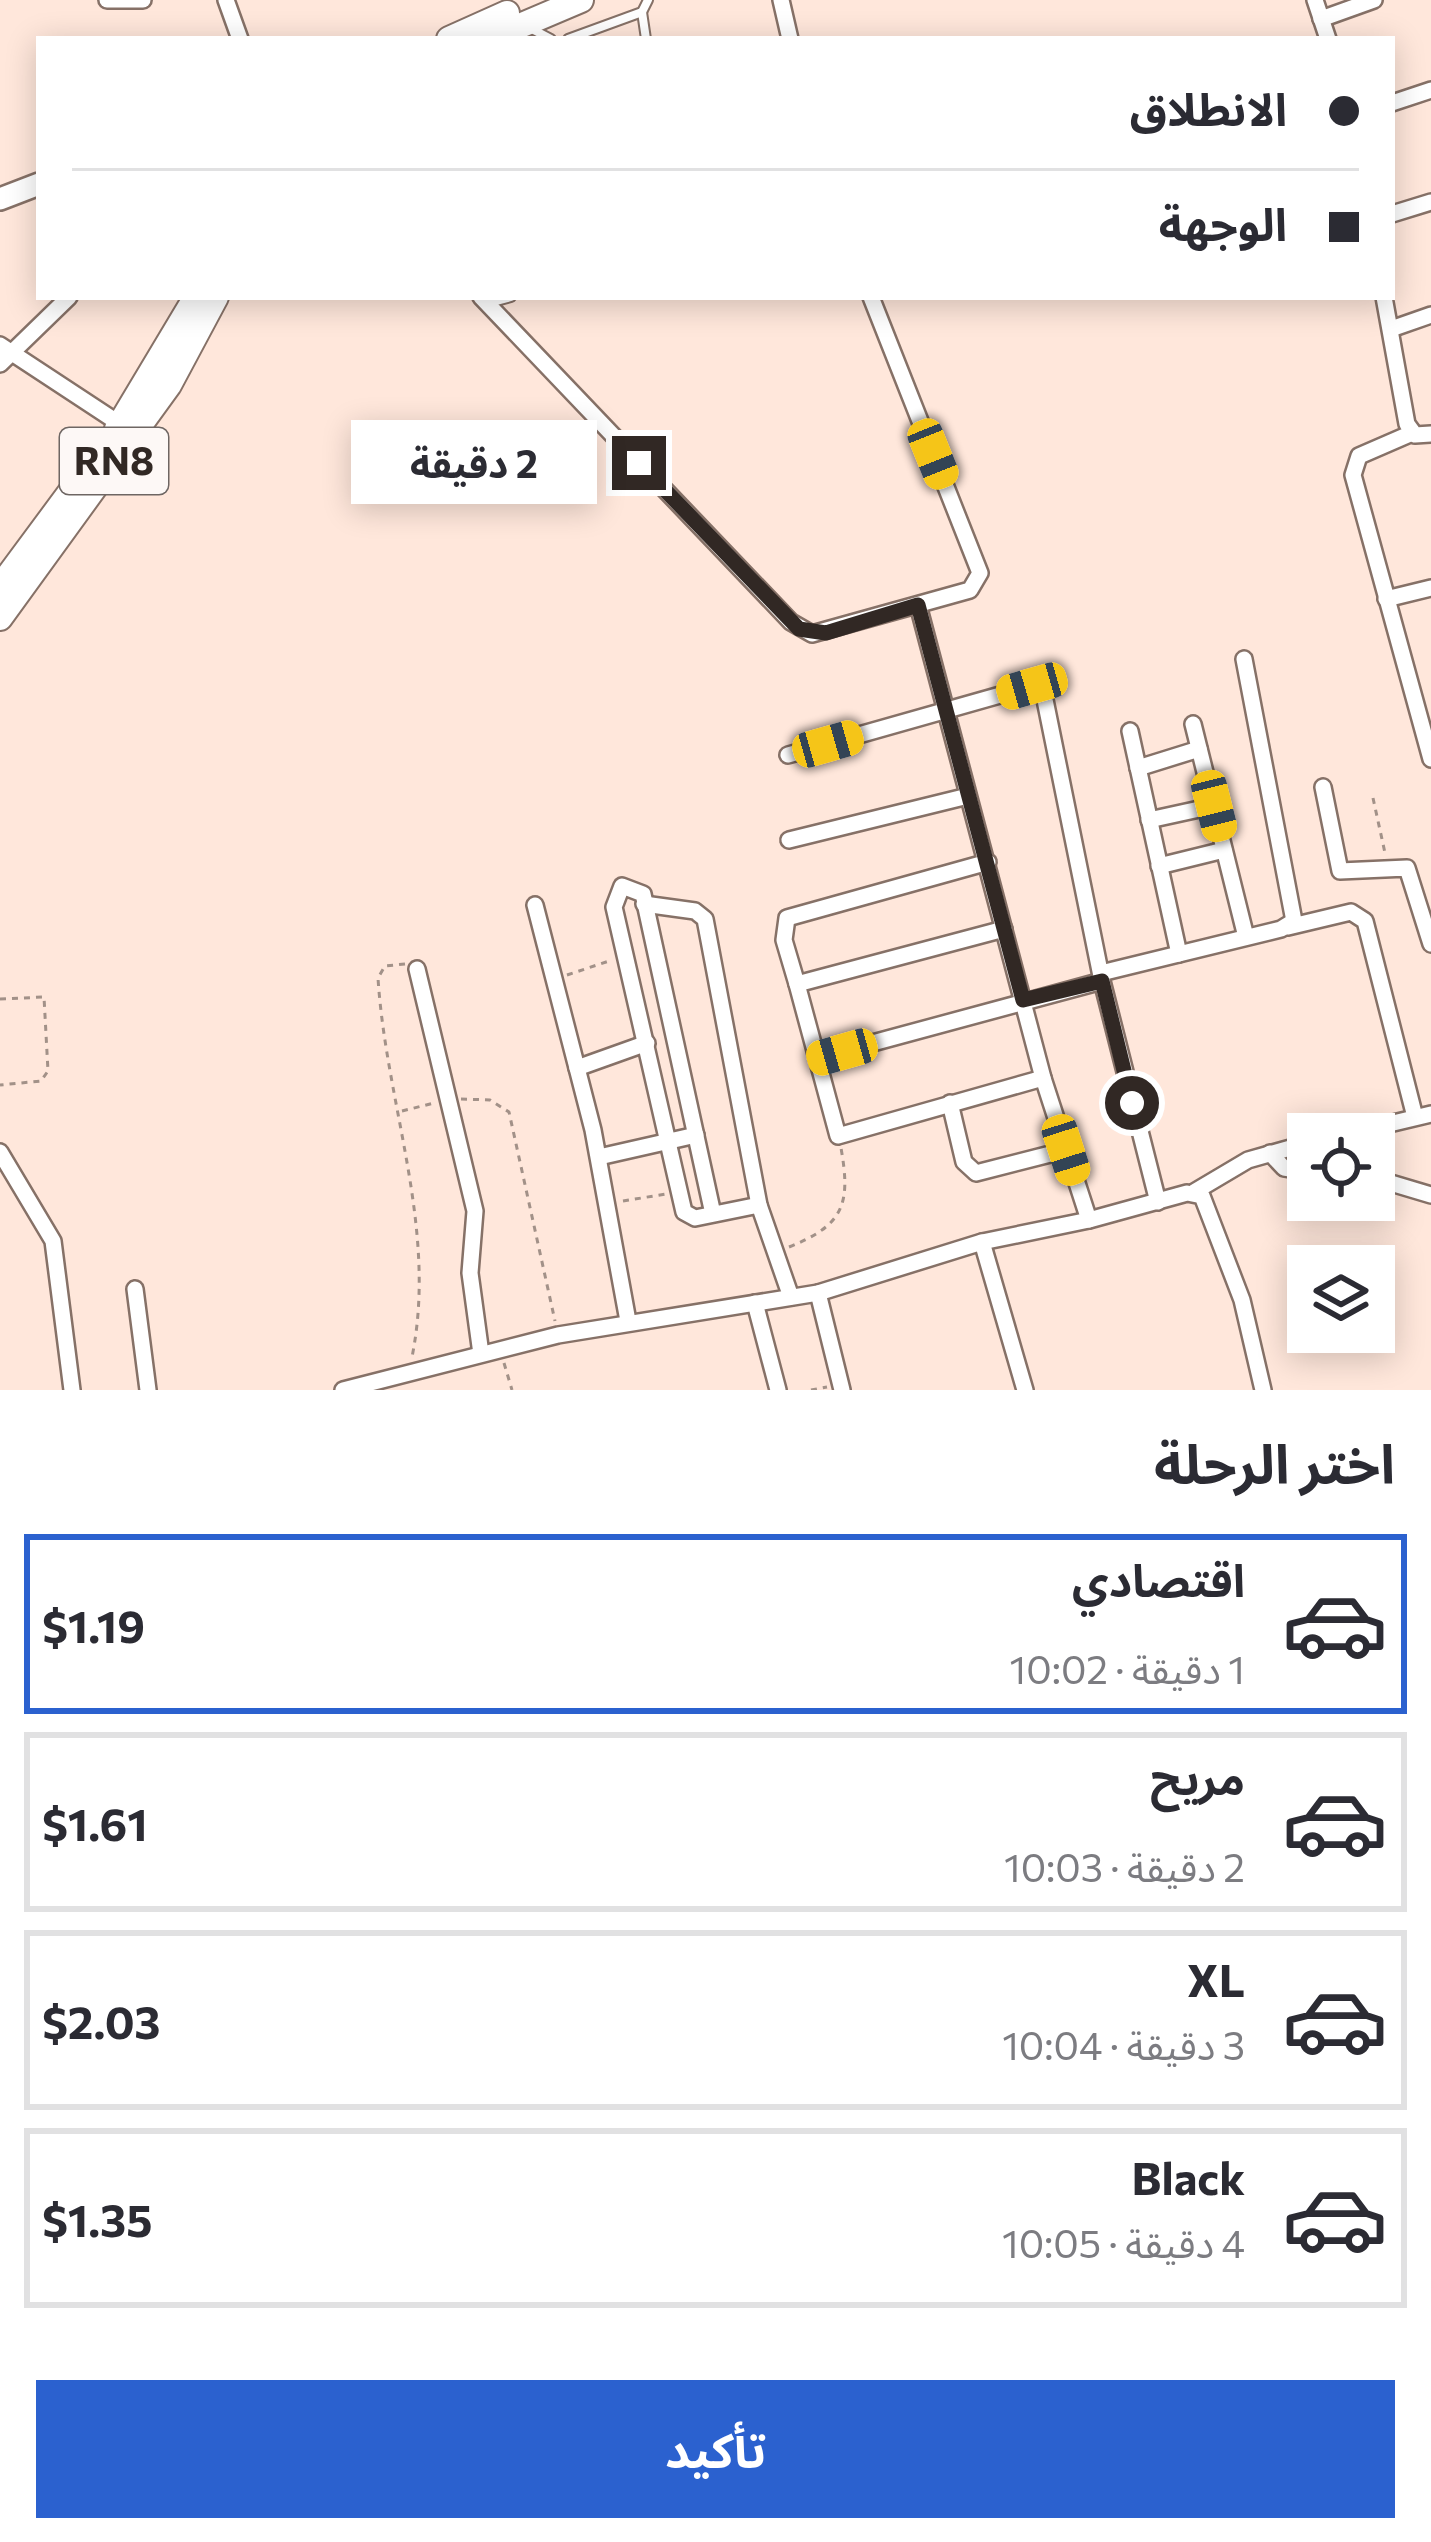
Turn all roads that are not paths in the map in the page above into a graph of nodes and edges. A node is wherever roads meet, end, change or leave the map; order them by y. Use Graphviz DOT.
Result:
graph roads {
  1 [pos="107,0"];
  2 [pos="142,0"];
  3 [pos="226,0"];
  4 [pos="536,0"];
  5 [pos="581,0"];
  6 [pos="648,0"];
  7 [pos="782,0"];
  8 [pos="1315,0"];
  9 [pos="1375,0"];
  10 [pos="642,12"];
  11 [pos="1321,19"];
  12 [pos="522,23"];
  13 [pos="239,36"];
  14 [pos="456,36"];
  15 [pos="495,36"];
  16 [pos="546,36"];
  17 [pos="576,36"];
  18 [pos="646,36"];
  19 [pos="789,36"];
  20 [pos="1327,36"];
  21 [pos="1431,90"];
  22 [pos="1395,102"];
  23 [pos="36,186"];
  24 [pos="0,199"];
  25 [pos="1431,202"];
  26 [pos="1395,213"];
  27 [pos="66,300"];
  28 [pos="186,300"];
  29 [pos="195,300"];
  30 [pos="214,300"];
  31 [pos="484,300"];
  32 [pos="872,300"];
  33 [pos="1385,300"];
  34 [pos="1431,315"];
  35 [pos="181,329"];
  36 [pos="1391,329"];
  37 [pos="5,346"];
  38 [pos="0,364"];
  39 [pos="121,424"];
  40 [pos="1412,433"];
  41 [pos="1431,434"];
  42 [pos="0,587"];
  43 [pos="1431,588"];
  44 [pos="1386,599"];
  45 [pos="918,605"];
  46 [pos="0,619"];
  47 [pos="1244,659"];
  48 [pos="948,710"];
  49 [pos="1193,724"];
  50 [pos="1130,731"];
  51 [pos="1199,749"];
  52 [pos="788,755"];
  53 [pos="1431,759"];
  54 [pos="1138,768"];
  55 [pos="1323,787"];
  56 [pos="968,796"];
  57 [pos="1214,806"];
  58 [pos="1149,820"];
  59 [pos="789,841"];
  60 [pos="1224,850"];
  61 [pos="988,862"];
  62 [pos="1159,866"];
  63 [pos="644,904"];
  64 [pos="535,905"];
  65 [pos="1281,928"];
  66 [pos="1004,929"];
  67 [pos="1246,937"];
  68 [pos="1431,944"];
  69 [pos="1179,954"];
  70 [pos="417,969"];
  71 [pos="1101,977"];
  72 [pos="797,984"];
  73 [pos="1023,1000"];
  74 [pos="646,1043"];
  75 [pos="817,1058"];
  76 [pos="577,1068"];
  77 [pos="1043,1078"];
  78 [pos="950,1103"];
  79 [pos="1423,1116"];
  80 [pos="696,1135"];
  81 [pos="669,1142"];
  82 [pos="1287,1149"];
  83 [pos="1066,1150"];
  84 [pos="0,1152"];
  85 [pos="1270,1153"];
  86 [pos="599,1157"];
  87 [pos="1287,1168"];
  88 [pos="1395,1184"];
  89 [pos="1193,1192"];
  90 [pos="1431,1195"];
  91 [pos="1158,1202"];
  92 [pos="759,1205"];
  93 [pos="713,1214"];
  94 [pos="1089,1220"];
  95 [pos="982,1242"];
  96 [pos="135,1289"];
  97 [pos="818,1293"];
  98 [pos="791,1297"];
  99 [pos="754,1303"];
  100 [pos="628,1321"];
  101 [pos="481,1354"];
  102 [pos="72,1390"];
  103 [pos="148,1390"];
  104 [pos="344,1390"];
  105 [pos="778,1390"];
  106 [pos="842,1390"];
  107 [pos="1025,1390"];
  108 [pos="1263,1390"];
  1 -- 2 [label="street"];
  3 -- 13 [label="street"];
  4 -- 14 [label="main road"];
  5 -- 12 [label="main road"];
  6 -- 10 [label="lane"];
  7 -- 19 [label="street"];
  8 -- 11 [label="street"];
  9 -- 11 [label="street"];
  10 -- 17 [label="lane"];
  10 -- 18 [label="lane"];
  11 -- 20 [label="street"];
  12 -- 15 [label="main road"];
  12 -- 16 [label="lane"];
  21 -- 22 [label="street"];
  23 -- 24 [label="main road"];
  25 -- 26 [label="street"];
  27 -- 37 [label="street"];
  28 -- 35 [label="main road"];
  29 -- 35 [label="main road, RN8"];
  30 -- 46 [label="main road, RN8"];
  31 -- 45 [label="street"];
  32 -- 45 [label="street"];
  33 -- 36 [label="street"];
  34 -- 36 [label="street"];
  35 -- 39 [label="main road, RN8"];
  36 -- 40 [label="street"];
  37 -- 38 [label="street"];
  37 -- 39 [label="street"];
  39 -- 42 [label="main road, RN8"];
  40 -- 41 [label="street"];
  40 -- 44 [label="street"];
  43 -- 44 [label="street"];
  44 -- 53 [label="street"];
  45 -- 48 [label="street"];
  47 -- 65 [label="street"];
  48 -- 52 [label="street"];
  48 -- 56 [label="street"];
  48 -- 71 [label="street"];
  49 -- 51 [label="street"];
  50 -- 54 [label="street"];
  51 -- 54 [label="street"];
  51 -- 57 [label="street"];
  54 -- 58 [label="street"];
  55 -- 68 [label="street"];
  56 -- 59 [label="street"];
  56 -- 61 [label="street"];
  57 -- 58 [label="street"];
  57 -- 60 [label="street"];
  58 -- 62 [label="street"];
  60 -- 62 [label="street"];
  60 -- 67 [label="street"];
  61 -- 66 [label="street"];
  61 -- 72 [label="street"];
  62 -- 69 [label="street"];
  63 -- 74 [label="street"];
  63 -- 80 [label="street"];
  63 -- 92 [label="street"];
  64 -- 76 [label="street"];
  65 -- 67 [label="street"];
  65 -- 79 [label="street"];
  66 -- 72 [label="street"];
  66 -- 73 [label="street"];
  67 -- 69 [label="street"];
  69 -- 71 [label="street"];
  70 -- 101 [label="street"];
  71 -- 73 [label="street"];
  71 -- 91 [label="street"];
  72 -- 75 [label="street"];
  73 -- 75 [label="street"];
  73 -- 77 [label="street"];
  74 -- 76 [label="street"];
  74 -- 81 [label="street"];
  75 -- 78 [label="street"];
  76 -- 86 [label="street"];
  77 -- 78 [label="street"];
  77 -- 83 [label="street"];
  78 -- 83 [label="street"];
  80 -- 81 [label="street"];
  80 -- 93 [label="street"];
  81 -- 86 [label="street"];
  81 -- 93 [label="street"];
  82 -- 85 [label="street"];
  83 -- 94 [label="street"];
  84 -- 102 [label="street"];
  85 -- 87 [label="street"];
  85 -- 89 [label="street"];
  86 -- 100 [label="street"];
  88 -- 90 [label="street"];
  89 -- 91 [label="street"];
  89 -- 108 [label="street"];
  91 -- 94 [label="street"];
  92 -- 93 [label="street"];
  92 -- 98 [label="street"];
  94 -- 95 [label="street"];
  95 -- 97 [label="street"];
  95 -- 107 [label="street"];
  96 -- 103 [label="street"];
  97 -- 98 [label="street"];
  97 -- 106 [label="street"];
  98 -- 99 [label="street"];
  99 -- 100 [label="street"];
  99 -- 105 [label="street"];
  100 -- 101 [label="street"];
  101 -- 104 [label="street"];
}
